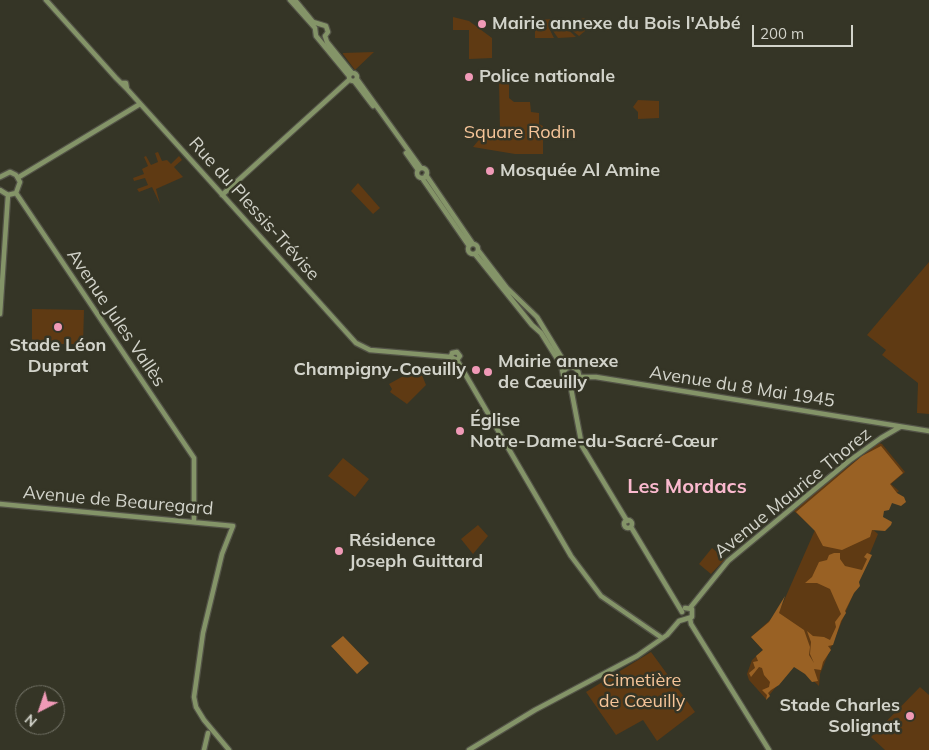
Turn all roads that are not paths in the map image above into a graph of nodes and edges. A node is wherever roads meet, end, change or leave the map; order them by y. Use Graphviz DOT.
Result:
graph roads {
  1 [pos="46,0"];
  2 [pos="290,0"];
  3 [pos="295,0"];
  4 [pos="317,27"];
  5 [pos="325,36"];
  6 [pos="319,38"];
  7 [pos="352,78"];
  8 [pos="140,104"];
  9 [pos="419,169"];
  10 [pos="0,177"];
  11 [pos="19,177"];
  12 [pos="424,177"];
  13 [pos="0,190"];
  14 [pos="16,193"];
  15 [pos="8,195"];
  16 [pos="222,195"];
  17 [pos="471,245"];
  18 [pos="477,252"];
  19 [pos="520,305"];
  20 [pos="0,314"];
  21 [pos="540,329"];
  22 [pos="568,368"];
  23 [pos="563,374"];
  24 [pos="579,376"];
  25 [pos="570,383"];
  26 [pos="901,427"];
  27 [pos="929,431"];
  28 [pos="0,504"];
  29 [pos="194,521"];
  30 [pos="686,613"];
  31 [pos="662,638"];
  32 [pos="208,733"];
  33 [pos="769,749"];
  34 [pos="204,750"];
  35 [pos="229,750"];
  36 [pos="469,750"];
  1 -- 8 [label="street, Rue du Plessis-Trévise"];
  2 -- 4 [label="street"];
  3 -- 4 [label="street"];
  4 -- 5 [label="street"];
  4 -- 6 [label="street"];
  5 -- 6 [label="street"];
  5 -- 7 [label="street"];
  6 -- 7 [label="street"];
  7 -- 9 [label="street"];
  7 -- 16 [label="street"];
  8 -- 11 [label="street"];
  8 -- 16 [label="street, Rue du Plessis-Trévise"];
  9 -- 12 [label="street"];
  9 -- 12 [label="street"];
  10 -- 11 [label="street"];
  11 -- 14 [label="street"];
  12 -- 17 [label="street"];
  13 -- 15 [label="street"];
  14 -- 15 [label="street"];
  14 -- 29 [label="street, Avenue Jules Vallès"];
  15 -- 20 [label="street"];
  16 -- 31 [label="street, Rue du Plessis-Trévise"];
  17 -- 18 [label="street"];
  17 -- 18 [label="street"];
  18 -- 19 [label="street"];
  19 -- 21 [label="street"];
  19 -- 21 [label="street"];
  21 -- 22 [label="street"];
  21 -- 23 [label="street"];
  22 -- 23 [label="street"];
  22 -- 24 [label="street"];
  23 -- 25 [label="street"];
  24 -- 25 [label="street"];
  24 -- 26 [label="street, Avenue du 8 Mai 1945"];
  25 -- 30 [label="street"];
  26 -- 27 [label="street"];
  26 -- 30 [label="street, Avenue Maurice Thorez"];
  28 -- 29 [label="street, Avenue de Beauregard"];
  29 -- 35 [label="street, Avenue de Beauregard"];
  30 -- 31 [label="street, Avenue Maurice Thorez"];
  30 -- 33 [label="street"];
  31 -- 36 [label="street, Avenue Maurice Thorez"];
  32 -- 34 [label="street"];
}
